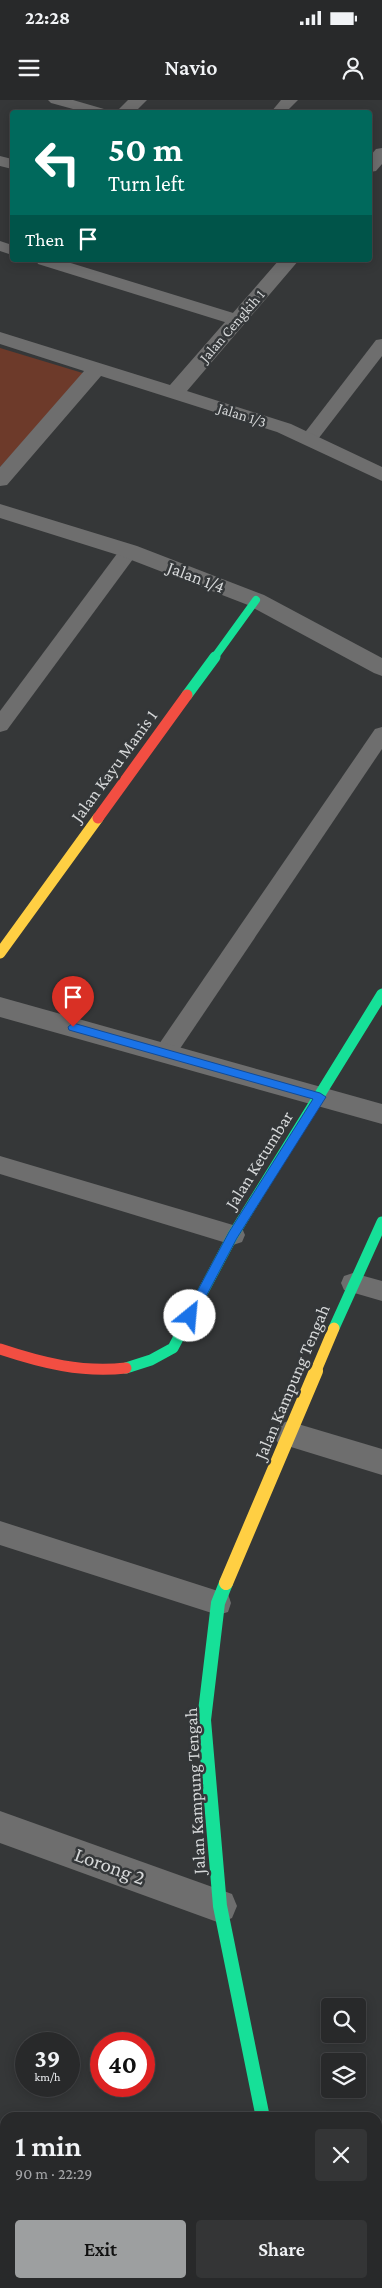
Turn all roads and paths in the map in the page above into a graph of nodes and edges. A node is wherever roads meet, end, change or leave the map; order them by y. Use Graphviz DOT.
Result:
graph roads {
  1 [pos="56,100"];
  2 [pos="138,100"];
  3 [pos="290,100"];
  4 [pos="92,110"];
  5 [pos="127,110"];
  6 [pos="280,110"];
  7 [pos="382,154"];
  8 [pos="372,165"];
  9 [pos="50,262"];
  10 [pos="287,262"];
  11 [pos="237,320"];
  12 [pos="0,338"];
  13 [pos="382,344"];
  14 [pos="97,368"];
  15 [pos="174,393"];
  16 [pos="309,440"];
  17 [pos="382,475"];
  18 [pos="0,480"];
  19 [pos="0,511"];
  20 [pos="129,552"];
  21 [pos="256,600"];
  22 [pos="382,668"];
  23 [pos="0,726"];
  24 [pos="382,734"];
  25 [pos="0,953"];
  26 [pos="382,994"];
  27 [pos="0,1007"];
  28 [pos="164,1053"];
  29 [pos="320,1097"];
  30 [pos="382,1114"];
  31 [pos="0,1165"];
  32 [pos="382,1222"];
  33 [pos="233,1235"];
  34 [pos="353,1283"];
  35 [pos="382,1291"];
  36 [pos="0,1349"];
  37 [pos="288,1434"];
  38 [pos="382,1462"];
  39 [pos="0,1533"];
  40 [pos="218,1603"];
  41 [pos="0,1827"];
  42 [pos="220,1906"];
  43 [pos="263,2112"];
  1 -- 4 [label="lane"];
  2 -- 5 [label="street"];
  3 -- 6 [label="lane"];
  7 -- 8 [label="street"];
  9 -- 11 [label="lane"];
  10 -- 11 [label="street, Jalan Cengkih 1"];
  11 -- 15 [label="street, Jalan Cengkih 1"];
  12 -- 14 [label="street, Jalan 1/3"];
  13 -- 16 [label="lane"];
  14 -- 15 [label="street, Jalan 1/3"];
  14 -- 18 [label="street"];
  15 -- 16 [label="street, Jalan 1/3"];
  16 -- 17 [label="street, Jalan 1/3"];
  19 -- 20 [label="street, Jalan 1/4"];
  20 -- 21 [label="street, Jalan 1/4"];
  20 -- 23 [label="lane"];
  21 -- 22 [label="street, Jalan 1/4"];
  21 -- 25 [label="street, Jalan Kayu Manis 1"];
  24 -- 28 [label="lane"];
  26 -- 29 [label="street, Jalan Ketumbar"];
  27 -- 28 [label="street"];
  28 -- 29 [label="street"];
  29 -- 30 [label="street"];
  29 -- 33 [label="street, Jalan Ketumbar"];
  31 -- 33 [label="lane"];
  32 -- 34 [label="street, Jalan Kampung Tengah"];
  33 -- 36 [label="street, Jalan Ketumbar"];
  34 -- 35 [label="lane"];
  34 -- 37 [label="street, Jalan Kampung Tengah"];
  37 -- 38 [label="street"];
  37 -- 40 [label="street, Jalan Kampung Tengah"];
  39 -- 40 [label="lane"];
  40 -- 42 [label="street, Jalan Kampung Tengah"];
  41 -- 42 [label="street, Lorong 2"];
  42 -- 43 [label="street, Jalan Kampung Tengah"];
}
